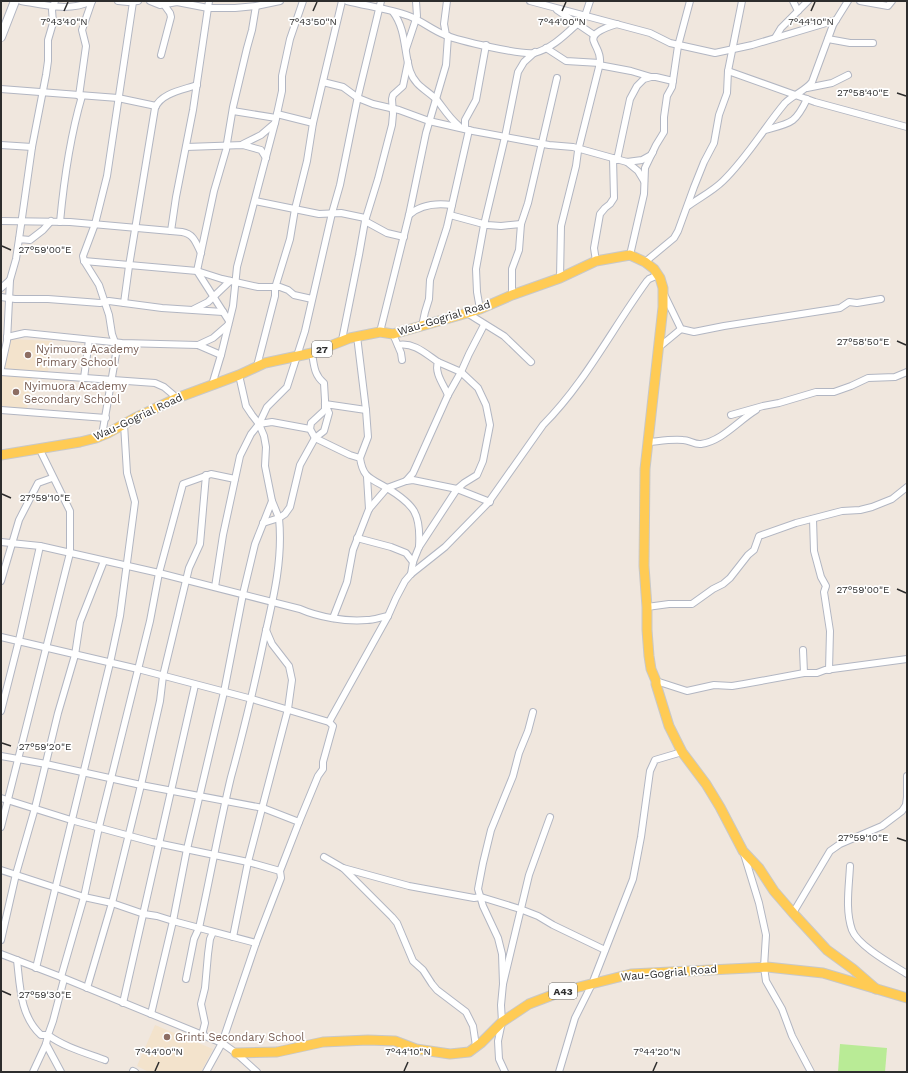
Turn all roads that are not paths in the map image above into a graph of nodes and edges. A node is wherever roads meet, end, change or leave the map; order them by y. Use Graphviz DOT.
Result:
graph roads {
  1 [pos="15,1"];
  2 [pos="21,1"];
  3 [pos="92,1"];
  4 [pos="118,1"];
  5 [pos="135,1"];
  6 [pos="150,1"];
  7 [pos="277,1"];
  8 [pos="303,1"];
  9 [pos="342,1"];
  10 [pos="347,1"];
  11 [pos="381,1"];
  12 [pos="416,1"];
  13 [pos="447,1"];
  14 [pos="530,1"];
  15 [pos="560,1"];
  16 [pos="590,1"];
  17 [pos="690,1"];
  18 [pos="742,1"];
  19 [pos="793,1"];
  20 [pos="808,1"];
  21 [pos="848,1"];
  22 [pos="860,1"];
  23 [pos="892,1"];
  24 [pos="166,2"];
  25 [pos="54,4"];
  26 [pos="208,4"];
  27 [pos="256,6"];
  28 [pos="553,7"];
  29 [pos="379,9"];
  30 [pos="561,9"];
  31 [pos="798,11"];
  32 [pos="393,12"];
  33 [pos="586,16"];
  34 [pos="416,19"];
  35 [pos="836,20"];
  36 [pos="577,24"];
  37 [pos="617,24"];
  38 [pos="594,35"];
  39 [pos="447,36"];
  40 [pos="1,37"];
  41 [pos="775,38"];
  42 [pos="828,39"];
  43 [pos="873,43"];
  44 [pos="486,45"];
  45 [pos="678,46"];
  46 [pos="546,48"];
  47 [pos="731,50"];
  48 [pos="406,51"];
  49 [pos="535,52"];
  50 [pos="161,55"];
  51 [pos="408,62"];
  52 [pos="600,64"];
  53 [pos="728,71"];
  54 [pos="848,75"];
  55 [pos="651,77"];
  56 [pos="557,78"];
  57 [pos="322,82"];
  58 [pos="673,82"];
  59 [pos="197,85"];
  60 [pos="807,88"];
  61 [pos="1,89"];
  62 [pos="42,93"];
  63 [pos="81,96"];
  64 [pos="795,96"];
  65 [pos="118,98"];
  66 [pos="358,98"];
  67 [pos="807,99"];
  68 [pos="436,100"];
  69 [pos="156,106"];
  70 [pos="392,108"];
  71 [pos="233,111"];
  72 [pos="276,119"];
  73 [pos="429,121"];
  74 [pos="313,123"];
  75 [pos="907,127"];
  76 [pos="464,129"];
  77 [pos="765,130"];
  78 [pos="505,136"];
  79 [pos="1,144"];
  80 [pos="542,144"];
  81 [pos="226,145"];
  82 [pos="243,145"];
  83 [pos="32,147"];
  84 [pos="186,147"];
  85 [pos="579,148"];
  86 [pos="653,152"];
  87 [pos="266,158"];
  88 [pos="615,159"];
  89 [pos="627,162"];
  90 [pos="645,184"];
  91 [pos="255,201"];
  92 [pos="452,205"];
  93 [pos="688,206"];
  94 [pos="295,209"];
  95 [pos="332,213"];
  96 [pos="409,215"];
  97 [pos="450,215"];
  98 [pos="365,220"];
  99 [pos="1,221"];
  100 [pos="22,221"];
  101 [pos="51,221"];
  102 [pos="60,222"];
  103 [pos="95,224"];
  104 [pos="521,224"];
  105 [pos="484,225"];
  106 [pos="135,228"];
  107 [pos="171,231"];
  108 [pos="404,237"];
  109 [pos="19,239"];
  110 [pos="201,253"];
  111 [pos="630,254"];
  112 [pos="596,261"];
  113 [pos="84,262"];
  114 [pos="645,262"];
  115 [pos="129,266"];
  116 [pos="197,271"];
  117 [pos="658,275"];
  118 [pos="560,278"];
  119 [pos="10,280"];
  120 [pos="233,282"];
  121 [pos="276,286"];
  122 [pos="1,288"];
  123 [pos="663,293"];
  124 [pos="512,295"];
  125 [pos="214,296"];
  126 [pos="1,297"];
  127 [pos="9,298"];
  128 [pos="312,299"];
  129 [pos="881,299"];
  130 [pos="104,302"];
  131 [pos="124,303"];
  132 [pos="480,309"];
  133 [pos="192,310"];
  134 [pos="223,312"];
  135 [pos="467,313"];
  136 [pos="229,323"];
  137 [pos="484,324"];
  138 [pos="422,326"];
  139 [pos="681,329"];
  140 [pos="380,332"];
  141 [pos="393,334"];
  142 [pos="357,336"];
  143 [pos="7,337"];
  144 [pos="89,340"];
  145 [pos="342,340"];
  146 [pos="115,342"];
  147 [pos="659,344"];
  148 [pos="198,345"];
  149 [pos="398,345"];
  150 [pos="312,353"];
  151 [pos="221,355"];
  152 [pos="297,356"];
  153 [pos="402,360"];
  154 [pos="438,362"];
  155 [pos="531,362"];
  156 [pos="257,366"];
  157 [pos="1,368"];
  158 [pos="1,372"];
  159 [pos="461,372"];
  160 [pos="907,372"];
  161 [pos="239,375"];
  162 [pos="84,378"];
  163 [pos="112,380"];
  164 [pos="212,385"];
  165 [pos="448,395"];
  166 [pos="177,398"];
  167 [pos="325,404"];
  168 [pos="763,406"];
  169 [pos="1,410"];
  170 [pos="366,410"];
  171 [pos="731,415"];
  172 [pos="106,418"];
  173 [pos="124,424"];
  174 [pos="259,424"];
  175 [pos="310,430"];
  176 [pos="102,435"];
  177 [pos="315,438"];
  178 [pos="648,442"];
  179 [pos="39,448"];
  180 [pos="1,454"];
  181 [pos="360,458"];
  182 [pos="206,475"];
  183 [pos="367,477"];
  184 [pos="52,478"];
  185 [pos="235,478"];
  186 [pos="406,480"];
  187 [pos="907,487"];
  188 [pos="386,488"];
  189 [pos="457,489"];
  190 [pos="272,501"];
  191 [pos="490,502"];
  192 [pos="369,509"];
  193 [pos="279,518"];
  194 [pos="813,519"];
  195 [pos="263,523"];
  196 [pos="357,538"];
  197 [pos="1,542"];
  198 [pos="12,542"];
  199 [pos="40,546"];
  200 [pos="419,547"];
  201 [pos="70,553"];
  202 [pos="104,561"];
  203 [pos="413,562"];
  204 [pos="127,567"];
  205 [pos="159,573"];
  206 [pos="412,574"];
  207 [pos="1,581"];
  208 [pos="187,581"];
  209 [pos="215,587"];
  210 [pos="243,594"];
  211 [pos="272,603"];
  212 [pos="647,607"];
  213 [pos="388,616"];
  214 [pos="333,618"];
  215 [pos="266,630"];
  216 [pos="1,636"];
  217 [pos="19,640"];
  218 [pos="47,648"];
  219 [pos="803,650"];
  220 [pos="75,655"];
  221 [pos="907,659"];
  222 [pos="110,663"];
  223 [pos="138,669"];
  224 [pos="828,670"];
  225 [pos="804,674"];
  226 [pos="163,676"];
  227 [pos="656,681"];
  228 [pos="195,685"];
  229 [pos="224,692"];
  230 [pos="252,699"];
  231 [pos="288,710"];
  232 [pos="1,711"];
  233 [pos="533,712"];
  234 [pos="329,722"];
  235 [pos="682,752"];
  236 [pos="1,756"];
  237 [pos="18,759"];
  238 [pos="46,764"];
  239 [pos="84,772"];
  240 [pos="907,776"];
  241 [pos="111,778"];
  242 [pos="141,785"];
  243 [pos="171,790"];
  244 [pos="200,795"];
  245 [pos="907,796"];
  246 [pos="1,798"];
  247 [pos="8,800"];
  248 [pos="225,802"];
  249 [pos="35,808"];
  250 [pos="263,808"];
  251 [pos="550,817"];
  252 [pos="71,820"];
  253 [pos="299,822"];
  254 [pos="1,827"];
  255 [pos="99,827"];
  256 [pos="129,835"];
  257 [pos="158,842"];
  258 [pos="187,849"];
  259 [pos="743,851"];
  260 [pos="214,855"];
  261 [pos="324,857"];
  262 [pos="248,862"];
  263 [pos="850,866"];
  264 [pos="343,868"];
  265 [pos="1,870"];
  266 [pos="280,871"];
  267 [pos="16,874"];
  268 [pos="55,888"];
  269 [pos="84,897"];
  270 [pos="481,897"];
  271 [pos="112,903"];
  272 [pos="520,909"];
  273 [pos="793,913"];
  274 [pos="144,914"];
  275 [pos="173,921"];
  276 [pos="198,928"];
  277 [pos="213,932"];
  278 [pos="233,937"];
  279 [pos="1,940"];
  280 [pos="256,943"];
  281 [pos="605,950"];
  282 [pos="1,954"];
  283 [pos="17,960"];
  284 [pos="764,967"];
  285 [pos="36,968"];
  286 [pos="907,974"];
  287 [pos="62,978"];
  288 [pos="186,979"];
  289 [pos="503,984"];
  290 [pos="592,984"];
  291 [pos="87,988"];
  292 [pos="876,989"];
  293 [pos="907,998"];
  294 [pos="123,1002"];
  295 [pos="151,1014"];
  296 [pos="502,1022"];
  297 [pos="48,1035"];
  298 [pos="202,1035"];
  299 [pos="222,1043"];
  300 [pos="46,1044"];
  301 [pos="476,1046"];
  302 [pos="236,1053"];
  303 [pos="105,1060"];
  304 [pos="253,1071"];
  305 [pos="33,1072"];
  306 [pos="61,1072"];
  307 [pos="206,1072"];
  308 [pos="505,1072"];
  309 [pos="559,1072"];
  310 [pos="811,1072"];
  1 -- 40 [label="street"];
  2 -- 25 [label="street"];
  3 -- 25 [label="street"];
  3 -- 63 [label="street"];
  4 -- 5 [label="street"];
  5 -- 65 [label="street"];
  6 -- 24 [label="street"];
  7 -- 27 [label="street"];
  8 -- 72 [label="street"];
  9 -- 57 [label="street"];
  10 -- 29 [label="street"];
  11 -- 29 [label="street"];
  12 -- 34 [label="street"];
  13 -- 39 [label="street"];
  14 -- 28 [label="street"];
  15 -- 30 [label="street"];
  16 -- 33 [label="street"];
  17 -- 45 [label="street"];
  18 -- 47 [label="street"];
  19 -- 31 [label="street"];
  20 -- 31 [label="street"];
  21 -- 35 [label="street"];
  22 -- 23 [label="street"];
  24 -- 26 [label="street"];
  24 -- 50 [label="street"];
  25 -- 62 [label="street"];
  26 -- 27 [label="street"];
  26 -- 59 [label="street"];
  27 -- 71 [label="street"];
  28 -- 30 [label="street"];
  28 -- 36 [label="street"];
  29 -- 32 [label="street"];
  29 -- 66 [label="street"];
  30 -- 33 [label="street"];
  31 -- 41 [label="street"];
  32 -- 34 [label="street"];
  32 -- 48 [label="street"];
  33 -- 37 [label="street"];
  34 -- 39 [label="street"];
  34 -- 48 [label="street"];
  35 -- 41 [label="street"];
  35 -- 42 [label="street"];
  36 -- 38 [label="street"];
  36 -- 46 [label="street"];
  37 -- 38 [label="street"];
  37 -- 45 [label="street"];
  38 -- 52 [label="street"];
  39 -- 44 [label="street"];
  39 -- 68 [label="street"];
  41 -- 47 [label="street"];
  42 -- 43 [label="street"];
  42 -- 60 [label="street"];
  44 -- 49 [label="street"];
  44 -- 76 [label="street"];
  45 -- 47 [label="street"];
  45 -- 58 [label="street"];
  46 -- 49 [label="street"];
  46 -- 52 [label="street"];
  47 -- 53 [label="street"];
  48 -- 51 [label="street"];
  49 -- 78 [label="street"];
  51 -- 68 [label="street"];
  51 -- 70 [label="street"];
  52 -- 55 [label="street"];
  52 -- 85 [label="street"];
  53 -- 64 [label="street"];
  53 -- 93 [label="street"];
  54 -- 60 [label="street"];
  55 -- 58 [label="street"];
  55 -- 88 [label="street"];
  56 -- 80 [label="street"];
  57 -- 66 [label="street"];
  57 -- 74 [label="street"];
  58 -- 86 [label="street"];
  59 -- 69 [label="street"];
  59 -- 84 [label="street"];
  60 -- 64 [label="street"];
  61 -- 62 [label="street"];
  62 -- 63 [label="street"];
  62 -- 83 [label="street"];
  63 -- 65 [label="street"];
  63 -- 102 [label="street"];
  64 -- 67 [label="street"];
  64 -- 77 [label="street"];
  65 -- 69 [label="street"];
  65 -- 103 [label="street"];
  66 -- 70 [label="street"];
  66 -- 95 [label="street"];
  67 -- 75 [label="street"];
  67 -- 77 [label="street"];
  68 -- 73 [label="street"];
  68 -- 76 [label="street"];
  69 -- 106 [label="street"];
  70 -- 73 [label="street"];
  70 -- 98 [label="street"];
  71 -- 72 [label="street"];
  71 -- 81 [label="street"];
  72 -- 74 [label="street"];
  72 -- 82 [label="street"];
  72 -- 87 [label="street"];
  73 -- 76 [label="street"];
  73 -- 96 [label="street"];
  74 -- 94 [label="street"];
  76 -- 78 [label="street"];
  76 -- 92 [label="street"];
  77 -- 93 [label="street"];
  78 -- 80 [label="street"];
  78 -- 105 [label="street"];
  79 -- 83 [label="street"];
  80 -- 85 [label="street"];
  80 -- 104 [label="street"];
  81 -- 82 [label="street"];
  81 -- 84 [label="street"];
  81 -- 110 [label="street"];
  82 -- 87 [label="street"];
  83 -- 100 [label="street"];
  84 -- 107 [label="street"];
  85 -- 88 [label="street"];
  85 -- 118 [label="street"];
  86 -- 89 [label="street"];
  86 -- 90 [label="street"];
  87 -- 91 [label="street"];
  88 -- 89 [label="street"];
  88 -- 112 [label="street"];
  89 -- 90 [label="street"];
  90 -- 111 [label="street"];
  91 -- 94 [label="street"];
  91 -- 120 [label="street"];
  92 -- 96 [label="street"];
  92 -- 97 [label="street"];
  93 -- 114 [label="street"];
  94 -- 95 [label="street"];
  94 -- 121 [label="street"];
  95 -- 98 [label="street"];
  95 -- 128 [label="street"];
  96 -- 108 [label="street"];
  97 -- 105 [label="street"];
  97 -- 138 [label="street"];
  98 -- 108 [label="street"];
  98 -- 145 [label="street"];
  99 -- 100 [label="street"];
  100 -- 101 [label="street"];
  100 -- 109 [label="street"];
  101 -- 102 [label="street"];
  101 -- 109 [label="street"];
  102 -- 103 [label="street"];
  103 -- 106 [label="street"];
  103 -- 113 [label="street"];
  104 -- 105 [label="street"];
  104 -- 124 [label="street"];
  105 -- 132 [label="street"];
  106 -- 107 [label="street"];
  106 -- 115 [label="street"];
  107 -- 110 [label="street"];
  108 -- 140 [label="street"];
  109 -- 119 [label="street"];
  110 -- 116 [label="street"];
  111 -- 112 [label="main road, Wau-Gogrial Road / 27"];
  111 -- 114 [label="main road"];
  112 -- 118 [label="main road, Wau-Gogrial Road / 27"];
  113 -- 115 [label="street"];
  113 -- 130 [label="street"];
  114 -- 117 [label="main road"];
  115 -- 116 [label="street"];
  115 -- 131 [label="street"];
  116 -- 120 [label="street"];
  116 -- 125 [label="street"];
  117 -- 123 [label="main road"];
  117 -- 191 [label="street"];
  118 -- 124 [label="main road, Wau-Gogrial Road / 27"];
  119 -- 122 [label="street"];
  119 -- 127 [label="street"];
  120 -- 121 [label="street"];
  120 -- 125 [label="street"];
  120 -- 136 [label="street"];
  121 -- 128 [label="street"];
  121 -- 156 [label="street"];
  123 -- 139 [label="street"];
  123 -- 147 [label="main road"];
  124 -- 132 [label="main road, Wau-Gogrial Road / 27"];
  125 -- 133 [label="street"];
  125 -- 134 [label="street"];
  126 -- 127 [label="street"];
  127 -- 130 [label="street"];
  127 -- 143 [label="street"];
  128 -- 152 [label="street"];
  129 -- 139 [label="street"];
  130 -- 131 [label="street"];
  130 -- 146 [label="street"];
  131 -- 133 [label="street"];
  132 -- 135 [label="main road, Wau-Gogrial Road / 27"];
  133 -- 134 [label="street"];
  134 -- 136 [label="street"];
  135 -- 137 [label="street"];
  135 -- 138 [label="main road, Wau-Gogrial Road / 27"];
  136 -- 148 [label="street"];
  136 -- 151 [label="street"];
  137 -- 155 [label="street"];
  137 -- 159 [label="street"];
  138 -- 141 [label="main road, Wau-Gogrial Road / 27"];
  139 -- 147 [label="street"];
  140 -- 141 [label="main road, Wau-Gogrial Road / 27"];
  140 -- 142 [label="main road, Wau-Gogrial Road / 27"];
  141 -- 149 [label="street"];
  142 -- 145 [label="main road, Wau-Gogrial Road / 27"];
  142 -- 170 [label="street"];
  143 -- 144 [label="street"];
  143 -- 157 [label="street"];
  144 -- 146 [label="street"];
  144 -- 162 [label="street"];
  145 -- 150 [label="main road, Wau-Gogrial Road / 27"];
  146 -- 148 [label="street"];
  146 -- 163 [label="street"];
  147 -- 178 [label="main road"];
  148 -- 151 [label="street"];
  149 -- 153 [label="street"];
  149 -- 154 [label="street"];
  150 -- 152 [label="main road, Wau-Gogrial Road / 27"];
  150 -- 167 [label="street"];
  151 -- 164 [label="street"];
  152 -- 156 [label="main road, Wau-Gogrial Road / 27"];
  152 -- 174 [label="street"];
  154 -- 159 [label="street"];
  154 -- 165 [label="street"];
  156 -- 161 [label="main road, Wau-Gogrial Road / 27"];
  158 -- 162 [label="street"];
  159 -- 165 [label="street"];
  159 -- 189 [label="street"];
  160 -- 168 [label="street"];
  161 -- 164 [label="main road, Wau-Gogrial Road / 27"];
  161 -- 174 [label="street"];
  162 -- 163 [label="street"];
  163 -- 166 [label="street"];
  163 -- 172 [label="street"];
  164 -- 166 [label="main road, Wau-Gogrial Road / 27"];
  165 -- 186 [label="street"];
  166 -- 173 [label="main road, Wau-Gogrial Road / 27"];
  167 -- 170 [label="street"];
  167 -- 175 [label="street"];
  167 -- 177 [label="street"];
  168 -- 171 [label="street"];
  168 -- 178 [label="street"];
  169 -- 172 [label="street"];
  170 -- 181 [label="street"];
  172 -- 176 [label="street"];
  173 -- 176 [label="main road, Wau-Gogrial Road / 27"];
  173 -- 204 [label="street"];
  174 -- 175 [label="street"];
  174 -- 185 [label="street"];
  174 -- 190 [label="street"];
  175 -- 177 [label="street"];
  176 -- 179 [label="main road, Wau-Gogrial Road / 27"];
  177 -- 181 [label="street"];
  177 -- 193 [label="street"];
  178 -- 212 [label="main road"];
  179 -- 180 [label="main road, Wau-Gogrial Road / 27"];
  179 -- 184 [label="street"];
  181 -- 183 [label="street"];
  182 -- 185 [label="street"];
  182 -- 205 [label="street"];
  182 -- 208 [label="street"];
  183 -- 188 [label="street"];
  183 -- 192 [label="street"];
  184 -- 198 [label="street"];
  184 -- 201 [label="street"];
  185 -- 209 [label="street"];
  186 -- 188 [label="street"];
  186 -- 189 [label="street"];
  187 -- 194 [label="street"];
  188 -- 192 [label="street"];
  188 -- 200 [label="street"];
  189 -- 191 [label="street"];
  189 -- 200 [label="street"];
  190 -- 193 [label="street"];
  190 -- 195 [label="street"];
  191 -- 206 [label="street"];
  192 -- 196 [label="street"];
  193 -- 195 [label="street"];
  193 -- 211 [label="street"];
  194 -- 212 [label="street"];
  194 -- 224 [label="street"];
  195 -- 210 [label="street"];
  196 -- 203 [label="street"];
  196 -- 214 [label="street"];
  197 -- 198 [label="street"];
  198 -- 199 [label="street"];
  198 -- 207 [label="street"];
  199 -- 201 [label="street"];
  199 -- 217 [label="street"];
  200 -- 203 [label="street"];
  201 -- 202 [label="street"];
  201 -- 218 [label="street"];
  202 -- 204 [label="street"];
  202 -- 220 [label="street"];
  203 -- 206 [label="street"];
  204 -- 205 [label="street"];
  204 -- 222 [label="street"];
  205 -- 208 [label="street"];
  205 -- 223 [label="street"];
  206 -- 213 [label="street"];
  208 -- 209 [label="street"];
  208 -- 226 [label="street"];
  209 -- 210 [label="street"];
  210 -- 211 [label="street"];
  210 -- 229 [label="street"];
  211 -- 214 [label="street"];
  211 -- 215 [label="street"];
  212 -- 227 [label="main road"];
  213 -- 214 [label="street"];
  213 -- 234 [label="street"];
  215 -- 230 [label="street"];
  215 -- 231 [label="street"];
  216 -- 217 [label="street"];
  217 -- 218 [label="street"];
  217 -- 232 [label="street"];
  218 -- 220 [label="street"];
  218 -- 237 [label="street"];
  219 -- 225 [label="street"];
  220 -- 222 [label="street"];
  220 -- 238 [label="street"];
  221 -- 224 [label="street"];
  222 -- 223 [label="street"];
  222 -- 239 [label="street"];
  223 -- 226 [label="street"];
  223 -- 241 [label="street"];
  224 -- 225 [label="street"];
  225 -- 227 [label="street"];
  226 -- 228 [label="street"];
  226 -- 242 [label="street"];
  227 -- 235 [label="main road"];
  228 -- 229 [label="street"];
  228 -- 243 [label="street"];
  229 -- 230 [label="street"];
  229 -- 244 [label="street"];
  230 -- 231 [label="street"];
  230 -- 248 [label="street"];
  231 -- 234 [label="street"];
  231 -- 250 [label="street"];
  233 -- 270 [label="street"];
  234 -- 253 [label="street"];
  235 -- 259 [label="main road"];
  235 -- 281 [label="street"];
  236 -- 237 [label="street"];
  237 -- 238 [label="street"];
  237 -- 247 [label="street"];
  238 -- 239 [label="street"];
  238 -- 249 [label="street"];
  239 -- 241 [label="street"];
  239 -- 252 [label="street"];
  240 -- 245 [label="street"];
  241 -- 242 [label="street"];
  241 -- 255 [label="street"];
  242 -- 243 [label="street"];
  242 -- 256 [label="street"];
  243 -- 244 [label="street"];
  243 -- 257 [label="street"];
  244 -- 248 [label="street"];
  244 -- 258 [label="street"];
  245 -- 273 [label="street"];
  246 -- 247 [label="street"];
  247 -- 249 [label="street"];
  247 -- 254 [label="street"];
  248 -- 250 [label="street"];
  248 -- 260 [label="street"];
  249 -- 252 [label="street"];
  249 -- 267 [label="street"];
  250 -- 253 [label="street"];
  250 -- 262 [label="street"];
  251 -- 272 [label="street"];
  252 -- 255 [label="street"];
  252 -- 268 [label="street"];
  253 -- 266 [label="street"];
  255 -- 256 [label="street"];
  255 -- 269 [label="street"];
  256 -- 257 [label="street"];
  256 -- 271 [label="street"];
  257 -- 258 [label="street"];
  257 -- 274 [label="street"];
  258 -- 260 [label="street"];
  258 -- 275 [label="street"];
  259 -- 273 [label="main road"];
  259 -- 284 [label="street"];
  260 -- 262 [label="street"];
  260 -- 276 [label="street"];
  261 -- 264 [label="street"];
  262 -- 266 [label="street"];
  262 -- 278 [label="street"];
  263 -- 286 [label="street"];
  264 -- 270 [label="street"];
  264 -- 301 [label="street"];
  265 -- 267 [label="street"];
  266 -- 280 [label="street"];
  267 -- 268 [label="street"];
  267 -- 279 [label="street"];
  268 -- 269 [label="street"];
  268 -- 285 [label="street"];
  269 -- 271 [label="street"];
  269 -- 287 [label="street"];
  270 -- 272 [label="street"];
  270 -- 289 [label="street"];
  271 -- 274 [label="street"];
  271 -- 291 [label="street"];
  272 -- 281 [label="street"];
  272 -- 289 [label="street"];
  273 -- 292 [label="main road"];
  274 -- 275 [label="street"];
  274 -- 294 [label="street"];
  275 -- 276 [label="street"];
  275 -- 295 [label="street"];
  276 -- 277 [label="street"];
  276 -- 288 [label="street"];
  277 -- 278 [label="street"];
  277 -- 298 [label="street"];
  278 -- 280 [label="street"];
  280 -- 299 [label="street"];
  281 -- 290 [label="street"];
  282 -- 283 [label="street"];
  283 -- 285 [label="street"];
  283 -- 297 [label="street"];
  284 -- 290 [label="main road, Wau-Gogrial Road / A43"];
  284 -- 292 [label="main road, Wau-Gogrial Road / A43"];
  284 -- 310 [label="street"];
  285 -- 287 [label="street"];
  287 -- 291 [label="street"];
  287 -- 297 [label="street"];
  289 -- 296 [label="street"];
  290 -- 296 [label="main road, Wau-Gogrial Road / A43"];
  290 -- 309 [label="street"];
  291 -- 294 [label="street"];
  292 -- 293 [label="main road, Wau-Gogrial Road / A43"];
  294 -- 295 [label="street"];
  295 -- 298 [label="street"];
  296 -- 301 [label="main road, Wau-Gogrial Road / A43"];
  296 -- 308 [label="street"];
  297 -- 300 [label="street"];
  297 -- 303 [label="street"];
  298 -- 299 [label="street"];
  299 -- 302 [label="street"];
  299 -- 307 [label="street"];
  300 -- 305 [label="street"];
  300 -- 306 [label="street"];
  301 -- 302 [label="main road, Wau-Gogrial Road / A43"];
  302 -- 304 [label="street"];
}
